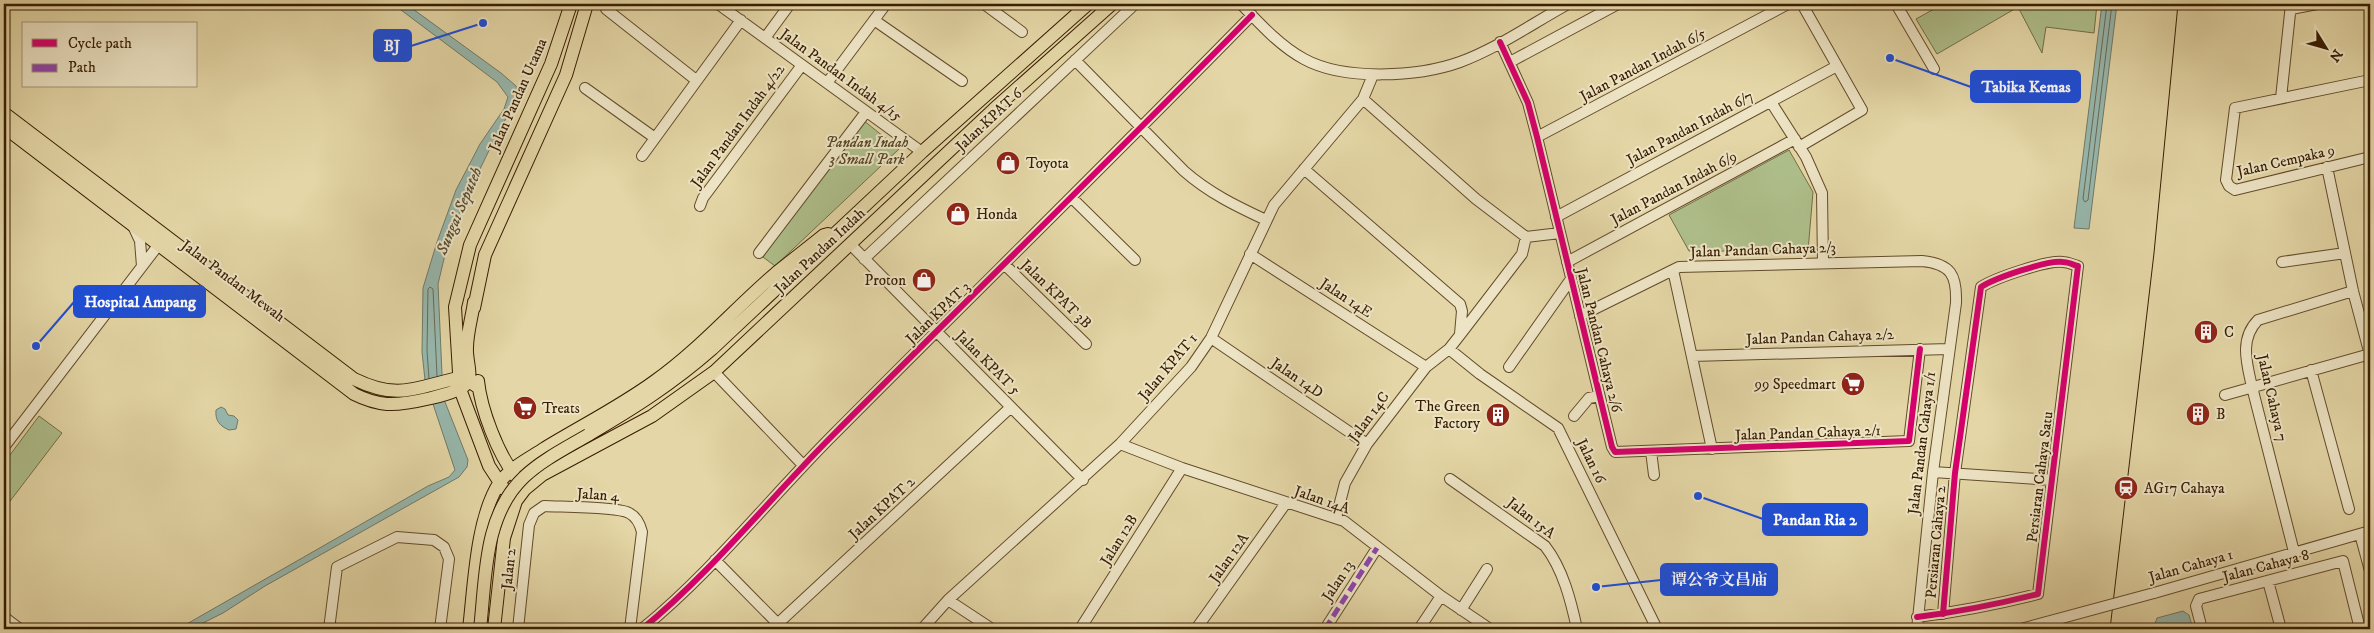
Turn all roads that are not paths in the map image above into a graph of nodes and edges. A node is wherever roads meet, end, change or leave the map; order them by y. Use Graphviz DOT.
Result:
graph roads {
  1 [pos="572,4"];
  2 [pos="587,4"];
  3 [pos="718,4"];
  4 [pos="790,4"];
  5 [pos="886,4"];
  6 [pos="984,4"];
  7 [pos="1088,4"];
  8 [pos="1112,4"];
  9 [pos="1135,4"];
  10 [pos="1241,4"];
  11 [pos="1568,4"];
  12 [pos="1618,4"];
  13 [pos="1788,4"];
  14 [pos="1802,4"];
  15 [pos="1896,4"];
  16 [pos="2318,4"];
  17 [pos="2291,6"];
  18 [pos="606,9"];
  19 [pos="1252,15"];
  20 [pos="741,20"];
  21 [pos="874,20"];
  22 [pos="1022,32"];
  23 [pos="765,38"];
  24 [pos="1500,42"];
  25 [pos="1075,60"];
  26 [pos="1510,62"];
  27 [pos="802,65"];
  28 [pos="1837,66"];
  29 [pos="1934,69"];
  30 [pos="1373,75"];
  31 [pos="696,80"];
  32 [pos="2370,80"];
  33 [pos="962,81"];
  34 [pos="827,83"];
  35 [pos="585,88"];
  36 [pos="2281,98"];
  37 [pos="1363,99"];
  38 [pos="1771,102"];
  39 [pos="866,112"];
  40 [pos="4,113"];
  41 [pos="4,127"];
  42 [pos="1141,128"];
  43 [pos="1538,137"];
  44 [pos="655,138"];
  45 [pos="1797,143"];
  46 [pos="922,152"];
  47 [pos="642,156"];
  48 [pos="2370,157"];
  49 [pos="2327,167"];
  50 [pos="1304,169"];
  51 [pos="1072,198"];
  52 [pos="700,206"];
  53 [pos="1556,217"];
  54 [pos="1266,220"];
  55 [pos="132,225"];
  56 [pos="840,230"];
  57 [pos="1560,233"];
  58 [pos="1526,236"];
  59 [pos="162,240"];
  60 [pos="851,245"];
  61 [pos="759,253"];
  62 [pos="2345,253"];
  63 [pos="1250,254"];
  64 [pos="864,259"];
  65 [pos="1135,260"];
  66 [pos="1567,262"];
  67 [pos="2282,262"];
  68 [pos="1822,263"];
  69 [pos="1005,265"];
  70 [pos="142,266"];
  71 [pos="2078,266"];
  72 [pos="1673,270"];
  73 [pos="1953,275"];
  74 [pos="1571,279"];
  75 [pos="2352,290"];
  76 [pos="1580,316"];
  77 [pos="936,332"];
  78 [pos="1460,334"];
  79 [pos="1211,338"];
  80 [pos="1086,344"];
  81 [pos="1449,349"];
  82 [pos="1949,349"];
  83 [pos="1920,350"];
  84 [pos="457,351"];
  85 [pos="2370,354"];
  86 [pos="1692,356"];
  87 [pos="1426,367"];
  88 [pos="1509,367"];
  89 [pos="2311,370"];
  90 [pos="714,372"];
  91 [pos="467,384"];
  92 [pos="2252,387"];
  93 [pos="445,390"];
  94 [pos="2225,395"];
  95 [pos="1599,396"];
  96 [pos="1011,407"];
  97 [pos="466,409"];
  98 [pos="1574,416"];
  99 [pos="1120,444"];
  100 [pos="1367,444"];
  101 [pos="4,447"];
  102 [pos="1712,449"];
  103 [pos="540,451"];
  104 [pos="1651,451"];
  105 [pos="1615,452"];
  106 [pos="803,465"];
  107 [pos="1182,468"];
  108 [pos="511,471"];
  109 [pos="551,471"];
  110 [pos="1933,472"];
  111 [pos="1955,473"];
  112 [pos="1654,475"];
  113 [pos="1450,479"];
  114 [pos="1083,480"];
  115 [pos="2052,480"];
  116 [pos="499,484"];
  117 [pos="525,489"];
  118 [pos="516,501"];
  119 [pos="1286,503"];
  120 [pos="2349,509"];
  121 [pos="534,513"];
  122 [pos="1336,518"];
  123 [pos="2365,532"];
  124 [pos="481,533"];
  125 [pos="504,538"];
  126 [pos="1377,548"];
  127 [pos="2294,552"];
  128 [pos="715,560"];
  129 [pos="1487,570"];
  130 [pos="2370,571"];
  131 [pos="2268,581"];
  132 [pos="1441,596"];
  133 [pos="948,600"];
  134 [pos="1461,610"];
  135 [pos="1943,614"];
  136 [pos="4,617"];
  137 [pos="1917,617"];
  138 [pos="775,626"];
  139 [pos="20,629"];
  140 [pos="329,629"];
  141 [pos="440,629"];
  142 [pos="469,629"];
  143 [pos="480,629"];
  144 [pos="494,629"];
  145 [pos="518,629"];
  146 [pos="630,629"];
  147 [pos="642,629"];
  148 [pos="922,629"];
  149 [pos="992,629"];
  150 [pos="1080,629"];
  151 [pos="1196,629"];
  152 [pos="1325,629"];
  153 [pos="1419,629"];
  154 [pos="1490,629"];
  155 [pos="1577,629"];
  156 [pos="1657,629"];
  157 [pos="1917,629"];
  158 [pos="2021,629"];
  159 [pos="2202,629"];
  160 [pos="2281,629"];
  161 [pos="2360,629"];
  1 -- 84 [label="main road, Jalan Pandan Utama"];
  2 -- 91 [label="main road"];
  3 -- 20 [label="street, Jalan Pandan Indah 4/15"];
  4 -- 23 [label="street"];
  5 -- 21 [label="street"];
  6 -- 22 [label="street"];
  7 -- 46 [label="main road, Jalan Pandan Indah"];
  8 -- 60 [label="main road, Jalan Pandan Indah"];
  9 -- 25 [label="street, Jalan KPAT 6"];
  10 -- 19 [label="street"];
  11 -- 24 [label="street"];
  12 -- 26 [label="street"];
  13 -- 43 [label="street, Jalan Pandan Indah 6/5"];
  14 -- 28 [label="street"];
  15 -- 29 [label="street"];
  16 -- 17 [label="street"];
  17 -- 36 [label="street"];
  18 -- 31 [label="street"];
  19 -- 30 [label="street"];
  19 -- 42 [label="street, Jalan KPAT 3"];
  20 -- 23 [label="street, Jalan Pandan Indah 4/15"];
  20 -- 31 [label="street"];
  21 -- 33 [label="street"];
  21 -- 34 [label="street"];
  23 -- 27 [label="street, Jalan Pandan Indah 4/15"];
  24 -- 26 [label="street, Jalan Pandan Cahaya 2/6"];
  24 -- 30 [label="street"];
  25 -- 42 [label="street"];
  25 -- 64 [label="street, Jalan KPAT 6"];
  26 -- 43 [label="street, Jalan Pandan Cahaya 2/6"];
  27 -- 34 [label="street, Jalan Pandan Indah 4/15"];
  27 -- 52 [label="street, Jalan Pandan Indah 4/22"];
  28 -- 38 [label="street, Jalan Pandan Indah 6/7"];
  28 -- 45 [label="street"];
  30 -- 37 [label="street, Jalan KPAT 1"];
  31 -- 44 [label="street"];
  32 -- 36 [label="street"];
  34 -- 39 [label="street, Jalan Pandan Indah 4/15"];
  35 -- 44 [label="street"];
  36 -- 49 [label="street, Jalan Cempaka 9"];
  37 -- 50 [label="street, Jalan KPAT 1"];
  37 -- 58 [label="street"];
  38 -- 45 [label="street"];
  38 -- 53 [label="street, Jalan Pandan Indah 6/7"];
  39 -- 46 [label="street, Jalan Pandan Indah 4/15"];
  39 -- 61 [label="street"];
  40 -- 59 [label="main road, Jalan Pandan Mewah"];
  41 -- 55 [label="main road, Jalan Pandan Mewah"];
  42 -- 51 [label="street, Jalan KPAT 3"];
  42 -- 54 [label="street"];
  43 -- 53 [label="street, Jalan Pandan Cahaya 2/6"];
  44 -- 47 [label="street"];
  45 -- 66 [label="street, Jalan Pandan Indah 6/9"];
  45 -- 68 [label="street"];
  46 -- 56 [label="main road, Jalan Pandan Indah"];
  48 -- 49 [label="street, Jalan Cempaka 9"];
  49 -- 62 [label="street"];
  50 -- 54 [label="street, Jalan KPAT 1"];
  50 -- 78 [label="street"];
  51 -- 65 [label="street"];
  51 -- 69 [label="street, Jalan KPAT 3"];
  53 -- 57 [label="street, Jalan Pandan Cahaya 2/6"];
  54 -- 63 [label="street, Jalan KPAT 1"];
  55 -- 59 [label="main road, Jalan Pandan Mewah"];
  55 -- 70 [label="street"];
  56 -- 103 [label="main road, Jalan Pandan Indah"];
  56 -- 143 [label="main road, bridge"];
  57 -- 58 [label="street"];
  57 -- 66 [label="street, Jalan Pandan Cahaya 2/6"];
  58 -- 78 [label="street, Jalan 14C"];
  59 -- 70 [label="street"];
  59 -- 93 [label="main road, Jalan Pandan Mewah"];
  60 -- 64 [label="street, Jalan KPAT 5"];
  60 -- 90 [label="main road, Jalan Pandan Indah"];
  62 -- 67 [label="street"];
  62 -- 75 [label="street"];
  63 -- 79 [label="street, Jalan KPAT 1"];
  63 -- 87 [label="street, Jalan 14E"];
  64 -- 77 [label="street, Jalan KPAT 5"];
  66 -- 74 [label="street, Jalan Pandan Cahaya 2/6"];
  68 -- 72 [label="street, Jalan Pandan Cahaya 2/3"];
  68 -- 73 [label="street, Jalan Pandan Cahaya 2/3"];
  69 -- 77 [label="street, Jalan KPAT 3"];
  69 -- 80 [label="street, Jalan KPAT 3B"];
  70 -- 101 [label="street"];
  71 -- 111 [label="street, Persiaran Cahaya 2"];
  71 -- 115 [label="street, Persiaran Cahaya Satu"];
  72 -- 76 [label="street, Jalan Pandan Cahaya 2/3"];
  72 -- 86 [label="street"];
  73 -- 82 [label="street, Jalan Pandan Cahaya 1/1"];
  74 -- 76 [label="street, Jalan Pandan Cahaya 2/6"];
  74 -- 88 [label="street"];
  75 -- 85 [label="street"];
  75 -- 92 [label="street, Jalan Cahaya 7"];
  76 -- 95 [label="street, Jalan Pandan Cahaya 2/6"];
  77 -- 96 [label="street, Jalan KPAT 5"];
  77 -- 106 [label="street, Jalan KPAT 3"];
  78 -- 81 [label="street, Jalan 14C"];
  79 -- 99 [label="street, Jalan KPAT 1"];
  79 -- 100 [label="street, Jalan 14D"];
  81 -- 87 [label="street, Jalan 14C"];
  81 -- 156 [label="street, Jalan 16"];
  82 -- 83 [label="street, Jalan Pandan Cahaya 2/2"];
  82 -- 110 [label="street, Jalan Pandan Cahaya 1/1"];
  83 -- 86 [label="street, Jalan Pandan Cahaya 2/2"];
  83 -- 102 [label="street, Jalan Pandan Cahaya 2/1"];
  84 -- 91 [label="main road, Jalan Pandan Utama"];
  84 -- 93 [label="main road"];
  85 -- 89 [label="street"];
  86 -- 102 [label="street"];
  87 -- 100 [label="street, Jalan 14C"];
  89 -- 92 [label="street"];
  89 -- 120 [label="street"];
  90 -- 106 [label="street"];
  90 -- 109 [label="main road, Jalan Pandan Indah"];
  91 -- 93 [label="main road, Jalan Pandan Mewah"];
  91 -- 97 [label="main road, Jalan Pandan Utama"];
  91 -- 108 [label="main road, Jalan Pandan Utama"];
  92 -- 94 [label="street"];
  92 -- 127 [label="street, Jalan Cahaya 7"];
  93 -- 97 [label="main road"];
  95 -- 98 [label="street"];
  95 -- 105 [label="street, Jalan Pandan Cahaya 2/6"];
  96 -- 114 [label="street, Jalan KPAT 5"];
  96 -- 138 [label="street, Jalan KPAT 2"];
  97 -- 116 [label="main road, Jalan Pandan Utama"];
  99 -- 107 [label="street, Jalan 14A"];
  99 -- 114 [label="street, Jalan KPAT 1"];
  100 -- 122 [label="street, Jalan 14C"];
  102 -- 104 [label="street, Jalan Pandan Cahaya 2/1"];
  103 -- 108 [label="main road, Jalan Pandan Indah"];
  103 -- 109 [label="main road"];
  104 -- 105 [label="street, Jalan Pandan Cahaya 2/1"];
  104 -- 112 [label="street"];
  106 -- 128 [label="street, Jalan KPAT 3"];
  107 -- 119 [label="street, Jalan 14A"];
  107 -- 150 [label="street, Jalan 12B"];
  108 -- 116 [label="main road"];
  108 -- 117 [label="main road, Jalan Pandan Utama"];
  109 -- 117 [label="main road, Jalan Pandan Indah"];
  110 -- 111 [label="street"];
  110 -- 137 [label="street, Jalan Pandan Cahaya 1/1"];
  111 -- 115 [label="street"];
  111 -- 135 [label="street, Persiaran Cahaya 2"];
  113 -- 155 [label="street, Jalan 15A"];
  114 -- 133 [label="street, Jalan KPAT 1"];
  115 -- 135 [label="street, Persiaran Cahaya Satu"];
  116 -- 118 [label="main road, Jalan Pandan Utama"];
  116 -- 124 [label="main road"];
  117 -- 118 [label="main road"];
  118 -- 125 [label="main road"];
  119 -- 122 [label="street, Jalan 14A"];
  119 -- 151 [label="street, Jalan 12A"];
  121 -- 145 [label="street, Jalan 2"];
  121 -- 146 [label="street, Jalan 4"];
  122 -- 126 [label="street, Jalan 14A"];
  123 -- 127 [label="street, Jalan Cahaya 1"];
  123 -- 130 [label="street"];
  124 -- 125 [label="main road"];
  124 -- 142 [label="main road"];
  125 -- 144 [label="main road"];
  126 -- 132 [label="street, Jalan 14A"];
  126 -- 152 [label="street, Jalan 13"];
  127 -- 158 [label="street, Jalan Cahaya 1, bridge"];
  128 -- 138 [label="street"];
  128 -- 147 [label="street, Jalan KPAT 3"];
  129 -- 134 [label="street"];
  131 -- 159 [label="street, Jalan Cahaya 8"];
  131 -- 160 [label="street"];
  131 -- 161 [label="street, Jalan Cahaya 8"];
  132 -- 134 [label="street, Jalan 14A"];
  132 -- 153 [label="street"];
  133 -- 148 [label="street, Jalan KPAT 1"];
  133 -- 149 [label="street"];
  134 -- 154 [label="street, Jalan 14A"];
  135 -- 137 [label="street, Persiaran Cahaya Satu"];
  136 -- 139 [label="street"];
  137 -- 157 [label="street, Jalan Pandan Cahaya 1/1"];
  140 -- 141 [label="street"];
}
